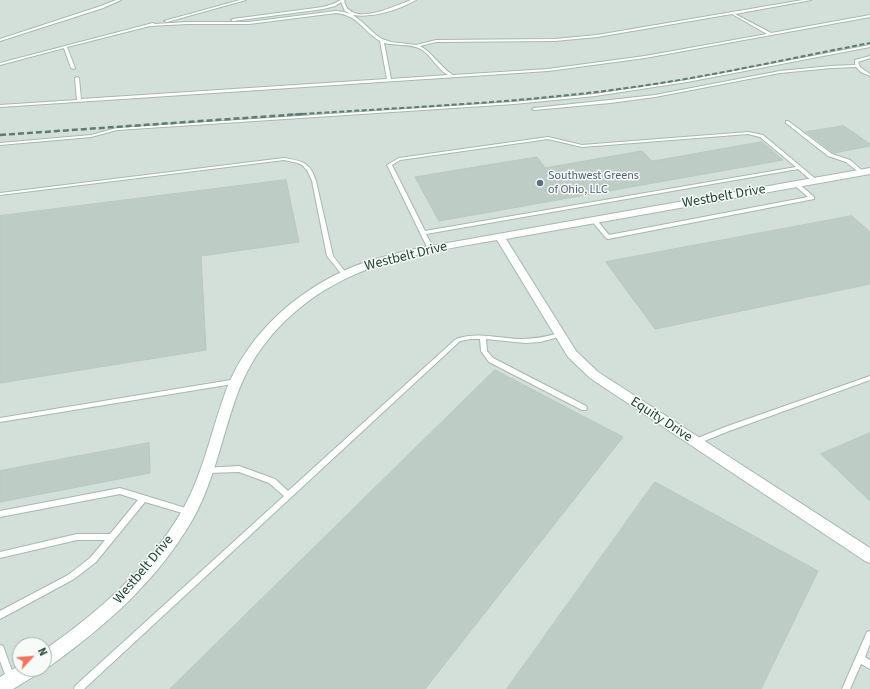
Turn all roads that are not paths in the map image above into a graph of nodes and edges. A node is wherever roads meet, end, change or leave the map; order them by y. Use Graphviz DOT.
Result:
graph roads {
  1 [pos="119,0"];
  2 [pos="244,0"];
  3 [pos="414,0"];
  4 [pos="809,0"];
  5 [pos="342,1"];
  6 [pos="732,13"];
  7 [pos="350,14"];
  8 [pos="870,16"];
  9 [pos="202,23"];
  10 [pos="150,25"];
  11 [pos="770,34"];
  12 [pos="0,40"];
  13 [pos="382,41"];
  14 [pos="414,46"];
  15 [pos="870,46"];
  16 [pos="66,48"];
  17 [pos="870,57"];
  18 [pos="0,64"];
  19 [pos="857,66"];
  20 [pos="73,68"];
  21 [pos="453,76"];
  22 [pos="870,76"];
  23 [pos="77,78"];
  24 [pos="389,80"];
  25 [pos="687,81"];
  26 [pos="697,87"];
  27 [pos="79,100"];
  28 [pos="0,106"];
  29 [pos="534,109"];
  30 [pos="787,122"];
  31 [pos="0,144"];
  32 [pos="799,168"];
  33 [pos="866,172"];
  34 [pos="815,181"];
  35 [pos="796,184"];
  36 [pos="0,194"];
  37 [pos="594,220"];
  38 [pos="423,233"];
  39 [pos="500,236"];
  40 [pos="431,249"];
  41 [pos="345,275"];
  42 [pos="560,335"];
  43 [pos="483,338"];
  44 [pos="870,378"];
  45 [pos="237,381"];
  46 [pos="584,408"];
  47 [pos="0,420"];
  48 [pos="695,442"];
  49 [pos="206,470"];
  50 [pos="289,496"];
  51 [pos="144,498"];
  52 [pos="188,512"];
  53 [pos="0,514"];
  54 [pos="112,537"];
  55 [pos="0,555"];
  56 [pos="870,556"];
  57 [pos="0,615"];
  58 [pos="870,635"];
  59 [pos="0,649"];
  60 [pos="52,654"];
  61 [pos="859,658"];
  62 [pos="870,665"];
  63 [pos="17,677"];
  64 [pos="6,684"];
  65 [pos="78,689"];
  66 [pos="846,689"];
  1 -- 12 [label="lane"];
  2 -- 10 [label="lane"];
  3 -- 7 [label="lane"];
  4 -- 6 [label="lane"];
  5 -- 7 [label="lane"];
  5 -- 9 [label="lane"];
  6 -- 11 [label="lane"];
  6 -- 14 [label="lane"];
  7 -- 9 [label="lane"];
  7 -- 13 [label="lane"];
  8 -- 11 [label="lane"];
  9 -- 10 [label="lane"];
  10 -- 16 [label="lane"];
  11 -- 21 [label="lane"];
  13 -- 14 [label="lane"];
  13 -- 24 [label="lane"];
  14 -- 21 [label="lane"];
  15 -- 25 [label="lane"];
  16 -- 18 [label="lane"];
  16 -- 20 [label="lane"];
  17 -- 19 [label="lane"];
  19 -- 22 [label="lane"];
  19 -- 26 [label="lane"];
  21 -- 24 [label="lane"];
  23 -- 27 [label="lane"];
  24 -- 27 [label="lane"];
  25 -- 26 [label="lane"];
  25 -- 31 [label="lane"];
  26 -- 29 [label="lane"];
  27 -- 28 [label="lane"];
  30 -- 33 [label="lane"];
  32 -- 34 [label="lane"];
  32 -- 38 [label="lane"];
  32 -- 38 [label="lane"];
  33 -- 34 [label="street, Westbelt Drive"];
  34 -- 35 [label="street, Westbelt Drive"];
  35 -- 37 [label="street, Westbelt Drive"];
  35 -- 37 [label="lane"];
  36 -- 41 [label="lane"];
  37 -- 39 [label="street, Westbelt Drive"];
  38 -- 40 [label="lane"];
  39 -- 40 [label="street, Westbelt Drive"];
  39 -- 42 [label="street, Equity Drive"];
  40 -- 41 [label="street, Westbelt Drive"];
  41 -- 45 [label="street, Westbelt Drive"];
  42 -- 43 [label="lane"];
  42 -- 48 [label="street, Equity Drive"];
  43 -- 46 [label="lane"];
  43 -- 50 [label="lane"];
  44 -- 48 [label="lane"];
  45 -- 47 [label="lane"];
  45 -- 49 [label="street, Westbelt Drive"];
  48 -- 56 [label="street, Equity Drive"];
  49 -- 50 [label="lane"];
  49 -- 52 [label="street, Westbelt Drive"];
  50 -- 65 [label="lane"];
  51 -- 52 [label="lane"];
  51 -- 53 [label="lane"];
  51 -- 54 [label="lane"];
  52 -- 60 [label="street, Westbelt Drive"];
  54 -- 55 [label="lane"];
  54 -- 57 [label="lane"];
  58 -- 61 [label="lane"];
  59 -- 64 [label="lane"];
  61 -- 62 [label="lane"];
  61 -- 66 [label="lane"];
  63 -- 64 [label="street"];
}
